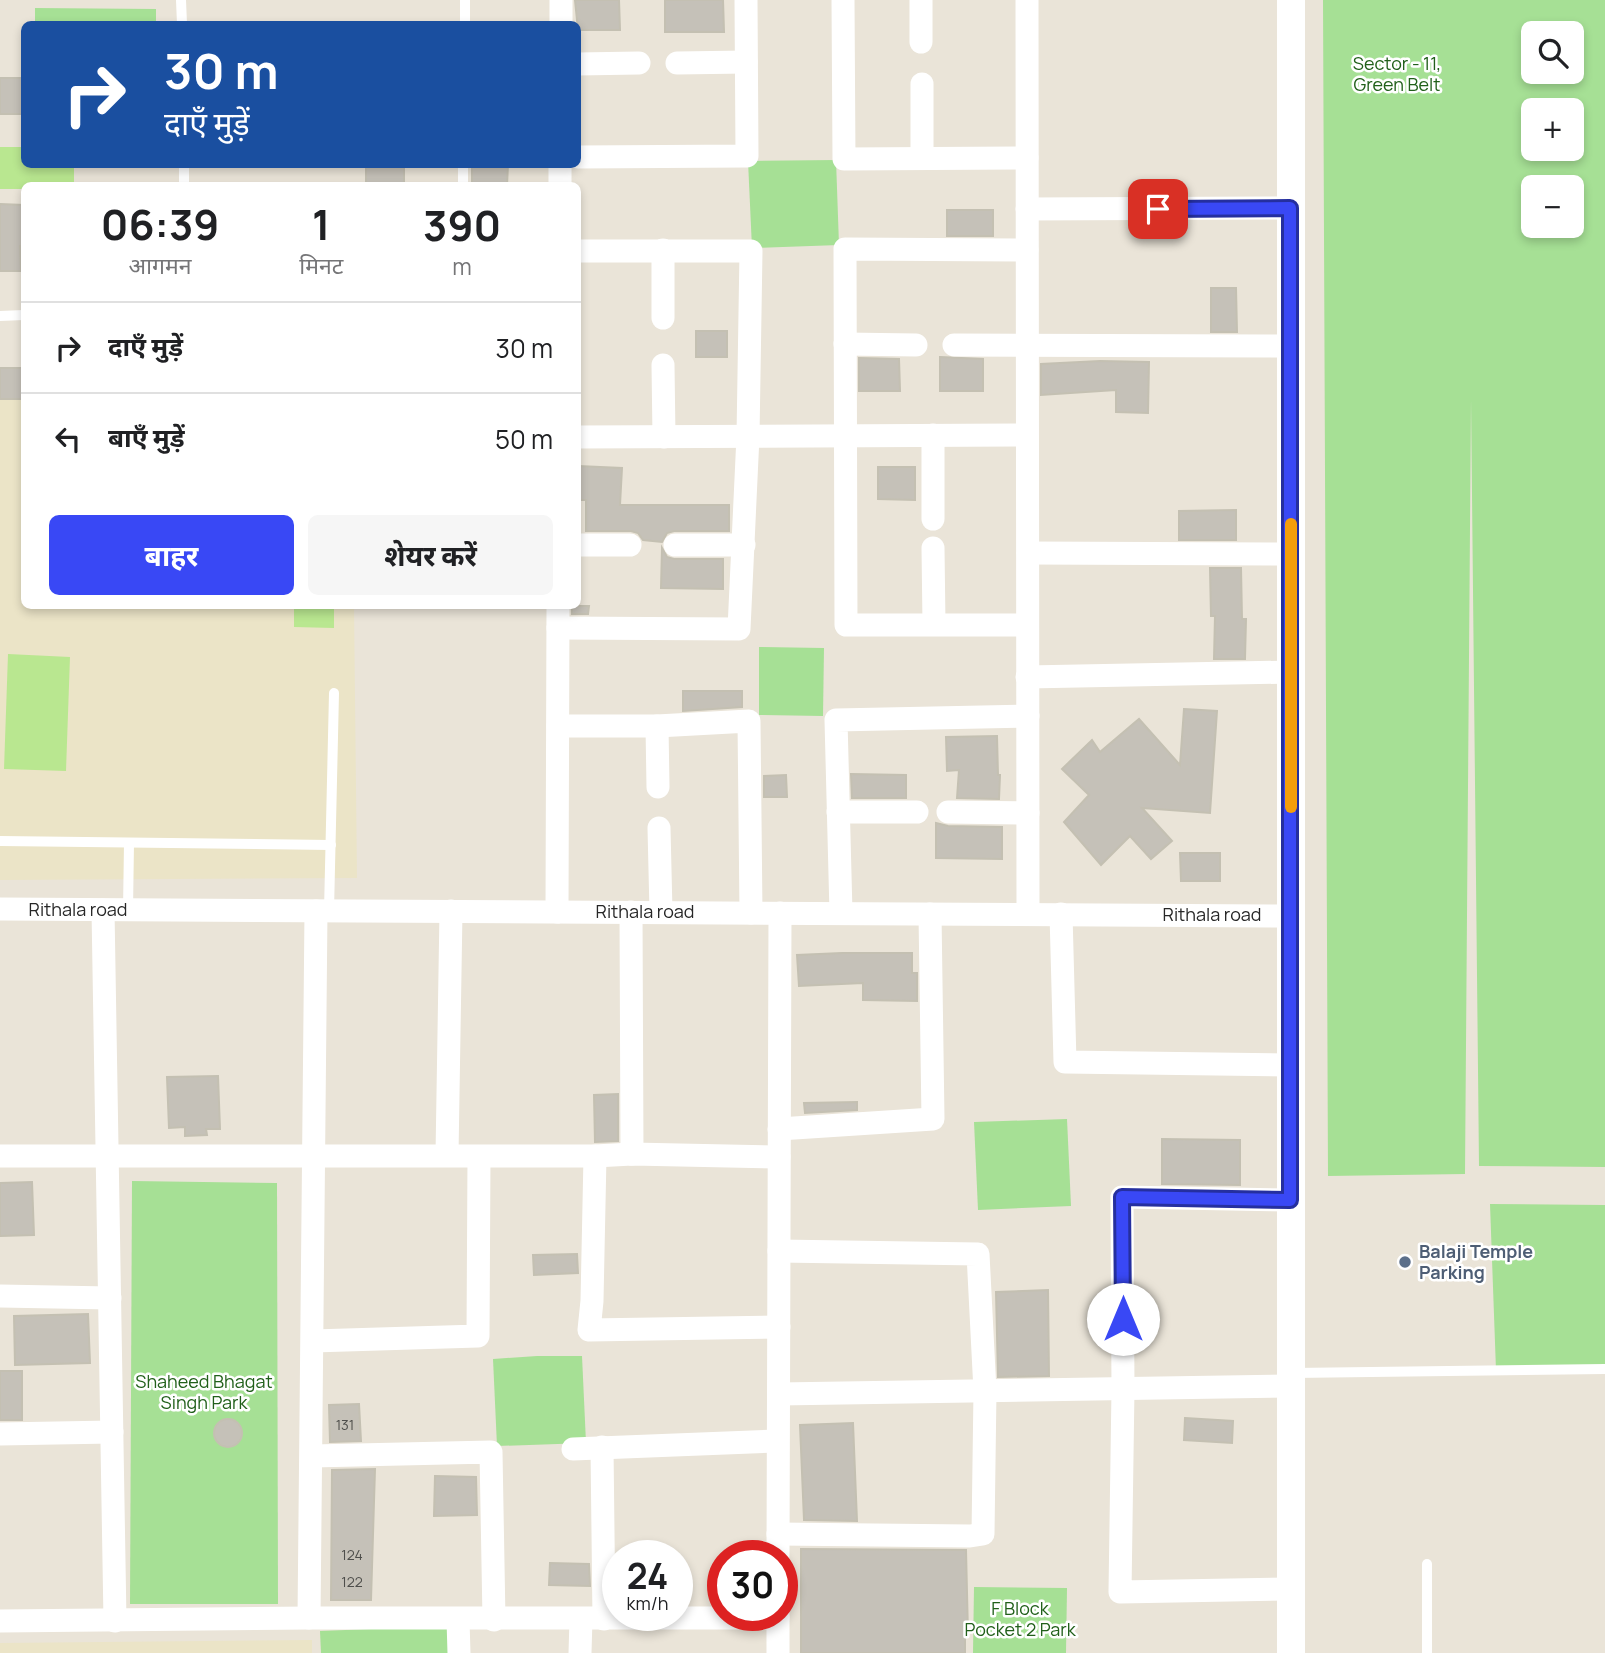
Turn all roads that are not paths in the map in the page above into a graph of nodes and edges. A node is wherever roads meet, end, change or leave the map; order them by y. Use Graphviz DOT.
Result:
graph roads {
  1 [pos="181,0"];
  2 [pos="465,0"];
  3 [pos="561,0"];
  4 [pos="746,0"];
  5 [pos="843,0"];
  6 [pos="921,0"];
  7 [pos="1027,0"];
  8 [pos="1291,0"];
  9 [pos="182,21"];
  10 [pos="464,21"];
  11 [pos="561,21"];
  12 [pos="921,42"];
  13 [pos="746,62"];
  14 [pos="677,63"];
  15 [pos="581,64"];
  16 [pos="639,64"];
  17 [pos="922,84"];
  18 [pos="581,157"];
  19 [pos="922,158"];
  20 [pos="1027,158"];
  21 [pos="1290,208"];
  22 [pos="1027,209"];
  23 [pos="663,250"];
  24 [pos="1027,250"];
  25 [pos="581,251"];
  26 [pos="21,315"];
  27 [pos="0,316"];
  28 [pos="663,318"];
  29 [pos="845,344"];
  30 [pos="916,345"];
  31 [pos="954,345"];
  32 [pos="1027,345"];
  33 [pos="1291,346"];
  34 [pos="663,365"];
  35 [pos="933,435"];
  36 [pos="1027,435"];
  37 [pos="748,436"];
  38 [pos="845,436"];
  39 [pos="581,437"];
  40 [pos="664,437"];
  41 [pos="933,519"];
  42 [pos="581,545"];
  43 [pos="630,545"];
  44 [pos="675,545"];
  45 [pos="744,545"];
  46 [pos="933,548"];
  47 [pos="1028,553"];
  48 [pos="1292,554"];
  49 [pos="558,617"];
  50 [pos="934,624"];
  51 [pos="1027,625"];
  52 [pos="1291,672"];
  53 [pos="1027,677"];
  54 [pos="334,693"];
  55 [pos="1028,716"];
  56 [pos="558,726"];
  57 [pos="657,726"];
  58 [pos="658,788"];
  59 [pos="838,812"];
  60 [pos="916,812"];
  61 [pos="948,812"];
  62 [pos="1028,813"];
  63 [pos="659,828"];
  64 [pos="0,841"];
  65 [pos="129,843"];
  66 [pos="331,845"];
  67 [pos="0,909"];
  68 [pos="103,910"];
  69 [pos="128,910"];
  70 [pos="323,911"];
  71 [pos="451,911"];
  72 [pos="557,912"];
  73 [pos="631,912"];
  74 [pos="661,912"];
  75 [pos="751,913"];
  76 [pos="780,913"];
  77 [pos="841,913"];
  78 [pos="930,914"];
  79 [pos="1028,914"];
  80 [pos="1061,914"];
  81 [pos="1291,916"];
  82 [pos="1290,1065"];
  83 [pos="779,1129"];
  84 [pos="632,1154"];
  85 [pos="447,1155"];
  86 [pos="0,1156"];
  87 [pos="107,1156"];
  88 [pos="314,1156"];
  89 [pos="595,1156"];
  90 [pos="479,1157"];
  91 [pos="779,1157"];
  92 [pos="1290,1200"];
  93 [pos="779,1251"];
  94 [pos="0,1296"];
  95 [pos="110,1298"];
  96 [pos="779,1327"];
  97 [pos="313,1341"];
  98 [pos="1605,1369"];
  99 [pos="1291,1379"];
  100 [pos="1123,1389"];
  101 [pos="985,1391"];
  102 [pos="779,1394"];
  103 [pos="112,1432"];
  104 [pos="0,1434"];
  105 [pos="777,1441"];
  106 [pos="602,1447"];
  107 [pos="573,1448"];
  108 [pos="312,1456"];
  109 [pos="603,1540"];
  110 [pos="778,1540"];
  111 [pos="798,1544"];
  112 [pos="1427,1564"];
  113 [pos="1291,1589"];
  114 [pos="309,1618"];
  115 [pos="458,1619"];
  116 [pos="494,1619"];
  117 [pos="581,1619"];
  118 [pos="602,1619"];
  119 [pos="0,1621"];
  120 [pos="116,1621"];
  121 [pos="778,1631"];
  122 [pos="459,1653"];
  123 [pos="580,1653"];
  124 [pos="778,1653"];
  125 [pos="1291,1653"];
  126 [pos="1427,1653"];
  1 -- 9 [label="lane"];
  2 -- 10 [label="lane"];
  3 -- 11 [label="street"];
  4 -- 13 [label="street"];
  5 -- 19 [label="street"];
  6 -- 12 [label="street"];
  7 -- 20 [label="street"];
  8 -- 21 [label="street"];
  13 -- 14 [label="street"];
  13 -- 18 [label="street"];
  15 -- 16 [label="street"];
  17 -- 19 [label="street"];
  19 -- 20 [label="street"];
  20 -- 22 [label="street"];
  21 -- 22 [label="street"];
  21 -- 33 [label="street"];
  22 -- 24 [label="street"];
  23 -- 25 [label="street"];
  23 -- 28 [label="street"];
  23 -- 37 [label="street"];
  24 -- 29 [label="street"];
  24 -- 32 [label="street"];
  26 -- 27 [label="lane"];
  29 -- 30 [label="street"];
  29 -- 38 [label="street"];
  31 -- 32 [label="street"];
  32 -- 33 [label="street"];
  32 -- 36 [label="street"];
  33 -- 48 [label="street"];
  34 -- 40 [label="street"];
  35 -- 36 [label="street"];
  35 -- 38 [label="street"];
  35 -- 41 [label="street"];
  36 -- 47 [label="street"];
  37 -- 38 [label="street"];
  37 -- 40 [label="street"];
  37 -- 45 [label="street"];
  38 -- 50 [label="street"];
  39 -- 40 [label="street"];
  42 -- 43 [label="street"];
  44 -- 45 [label="street"];
  45 -- 49 [label="street"];
  46 -- 50 [label="street"];
  47 -- 48 [label="street"];
  47 -- 51 [label="street"];
  48 -- 52 [label="street"];
  49 -- 56 [label="street"];
  50 -- 51 [label="street"];
  51 -- 53 [label="street"];
  52 -- 53 [label="street"];
  52 -- 81 [label="street"];
  53 -- 55 [label="street"];
  54 -- 66 [label="lane"];
  55 -- 59 [label="street"];
  55 -- 62 [label="street"];
  56 -- 57 [label="street"];
  56 -- 72 [label="street"];
  57 -- 58 [label="street"];
  57 -- 75 [label="street"];
  59 -- 60 [label="street"];
  59 -- 77 [label="street"];
  61 -- 62 [label="street"];
  62 -- 79 [label="street"];
  63 -- 74 [label="street"];
  64 -- 65 [label="lane"];
  65 -- 66 [label="lane"];
  65 -- 69 [label="lane"];
  66 -- 70 [label="lane"];
  67 -- 68 [label="street, Rithala road"];
  68 -- 69 [label="street, Rithala road"];
  68 -- 87 [label="street"];
  69 -- 70 [label="street, Rithala road"];
  70 -- 71 [label="street, Rithala road"];
  70 -- 88 [label="street"];
  71 -- 72 [label="street, Rithala road"];
  71 -- 85 [label="street"];
  72 -- 73 [label="street, Rithala road"];
  73 -- 74 [label="street, Rithala road"];
  73 -- 84 [label="street"];
  74 -- 75 [label="street, Rithala road"];
  75 -- 76 [label="street, Rithala road"];
  76 -- 77 [label="street, Rithala road"];
  76 -- 83 [label="street"];
  77 -- 78 [label="street, Rithala road"];
  78 -- 79 [label="street, Rithala road"];
  78 -- 83 [label="street"];
  79 -- 80 [label="street, Rithala road"];
  80 -- 81 [label="street, Rithala road"];
  80 -- 82 [label="street"];
  81 -- 82 [label="street"];
  82 -- 92 [label="street"];
  83 -- 91 [label="street"];
  84 -- 89 [label="street"];
  84 -- 91 [label="street"];
  85 -- 88 [label="street"];
  85 -- 90 [label="street"];
  86 -- 87 [label="street"];
  87 -- 88 [label="street"];
  87 -- 95 [label="street"];
  88 -- 97 [label="street"];
  89 -- 90 [label="street"];
  89 -- 96 [label="street"];
  90 -- 97 [label="street"];
  91 -- 93 [label="street"];
  92 -- 99 [label="street"];
  92 -- 100 [label="street"];
  93 -- 96 [label="street"];
  93 -- 101 [label="street"];
  94 -- 95 [label="street"];
  95 -- 103 [label="street"];
  96 -- 102 [label="street"];
  97 -- 108 [label="street"];
  98 -- 99 [label="lane"];
  99 -- 100 [label="street"];
  99 -- 113 [label="street"];
  100 -- 101 [label="street"];
  100 -- 113 [label="street"];
  101 -- 102 [label="street"];
  101 -- 111 [label="street"];
  102 -- 105 [label="street"];
  103 -- 104 [label="street"];
  103 -- 120 [label="street"];
  105 -- 106 [label="street"];
  105 -- 110 [label="street"];
  106 -- 107 [label="street"];
  106 -- 109 [label="street"];
  108 -- 114 [label="street"];
  108 -- 116 [label="street"];
  112 -- 126 [label="lane"];
  113 -- 125 [label="street"];
  114 -- 115 [label="street"];
  114 -- 120 [label="street"];
  115 -- 116 [label="street"];
  115 -- 122 [label="street"];
  116 -- 117 [label="street"];
  117 -- 118 [label="street"];
  117 -- 123 [label="street"];
  119 -- 120 [label="street"];
  121 -- 124 [label="street"];
}
